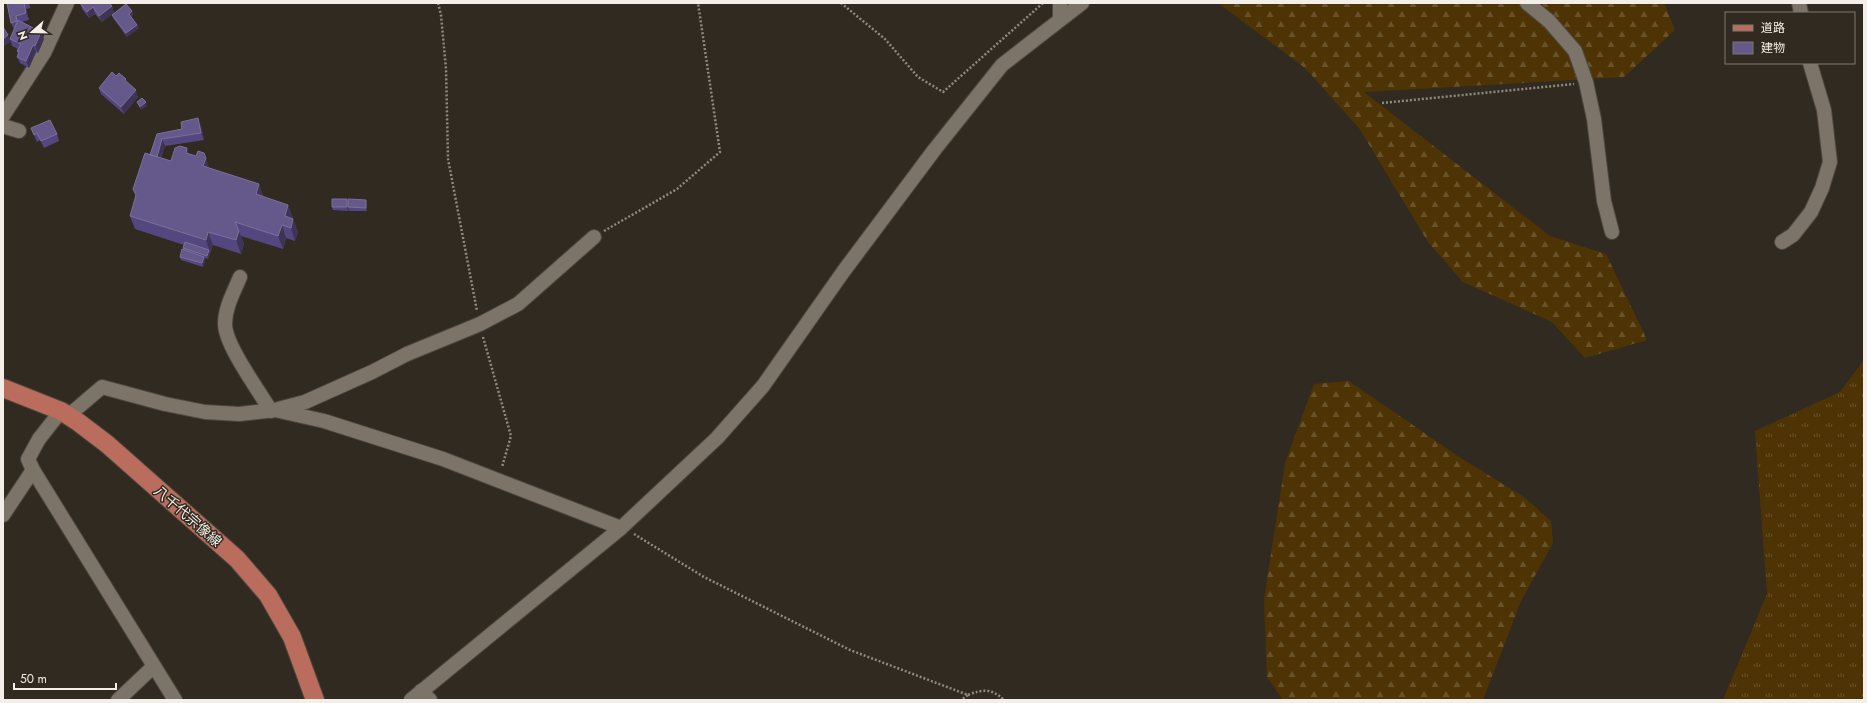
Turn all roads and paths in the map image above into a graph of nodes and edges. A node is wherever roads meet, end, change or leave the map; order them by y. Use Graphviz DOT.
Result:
graph roads {
  1 [pos="67,3"];
  2 [pos="438,3"];
  3 [pos="698,3"];
  4 [pos="841,3"];
  5 [pos="1043,3"];
  6 [pos="1060,3"];
  7 [pos="1082,3"];
  8 [pos="1527,3"];
  9 [pos="1060,20"];
  10 [pos="1810,64"];
  11 [pos="1586,82"];
  12 [pos="1382,103"];
  13 [pos="3,116"];
  14 [pos="3,126"];
  15 [pos="19,130"];
  16 [pos="1612,232"];
  17 [pos="594,237"];
  18 [pos="1782,242"];
  19 [pos="240,277"];
  20 [pos="480,324"];
  21 [pos="3,388"];
  22 [pos="273,410"];
  23 [pos="64,414"];
  24 [pos="33,470"];
  25 [pos="498,481"];
  26 [pos="3,515"];
  27 [pos="621,528"];
  28 [pos="154,666"];
  29 [pos="968,695"];
  30 [pos="420,697"];
  31 [pos="118,700"];
  32 [pos="175,700"];
  33 [pos="315,700"];
  34 [pos="961,700"];
  35 [pos="1004,700"];
  1 -- 13 [label="street"];
  2 -- 20 [label="path"];
  3 -- 17 [label="path"];
  4 -- 5 [label="path"];
  6 -- 9 [label="street"];
  7 -- 9 [label="street"];
  8 -- 11 [label="street"];
  9 -- 27 [label="street"];
  10 -- 18 [label="street"];
  11 -- 12 [label="path"];
  11 -- 16 [label="street"];
  14 -- 15 [label="street"];
  17 -- 20 [label="street"];
  19 -- 22 [label="street"];
  20 -- 22 [label="street"];
  20 -- 25 [label="path"];
  21 -- 23 [label="main road, 八千代宗像線"];
  22 -- 23 [label="street"];
  22 -- 25 [label="street"];
  23 -- 24 [label="street"];
  23 -- 33 [label="main road, 八千代宗像線"];
  24 -- 26 [label="street"];
  24 -- 28 [label="street"];
  25 -- 27 [label="street"];
  27 -- 29 [label="path"];
  27 -- 30 [label="street"];
  28 -- 31 [label="street"];
  28 -- 32 [label="street"];
  29 -- 34 [label="path"];
  29 -- 35 [label="path"];
}
